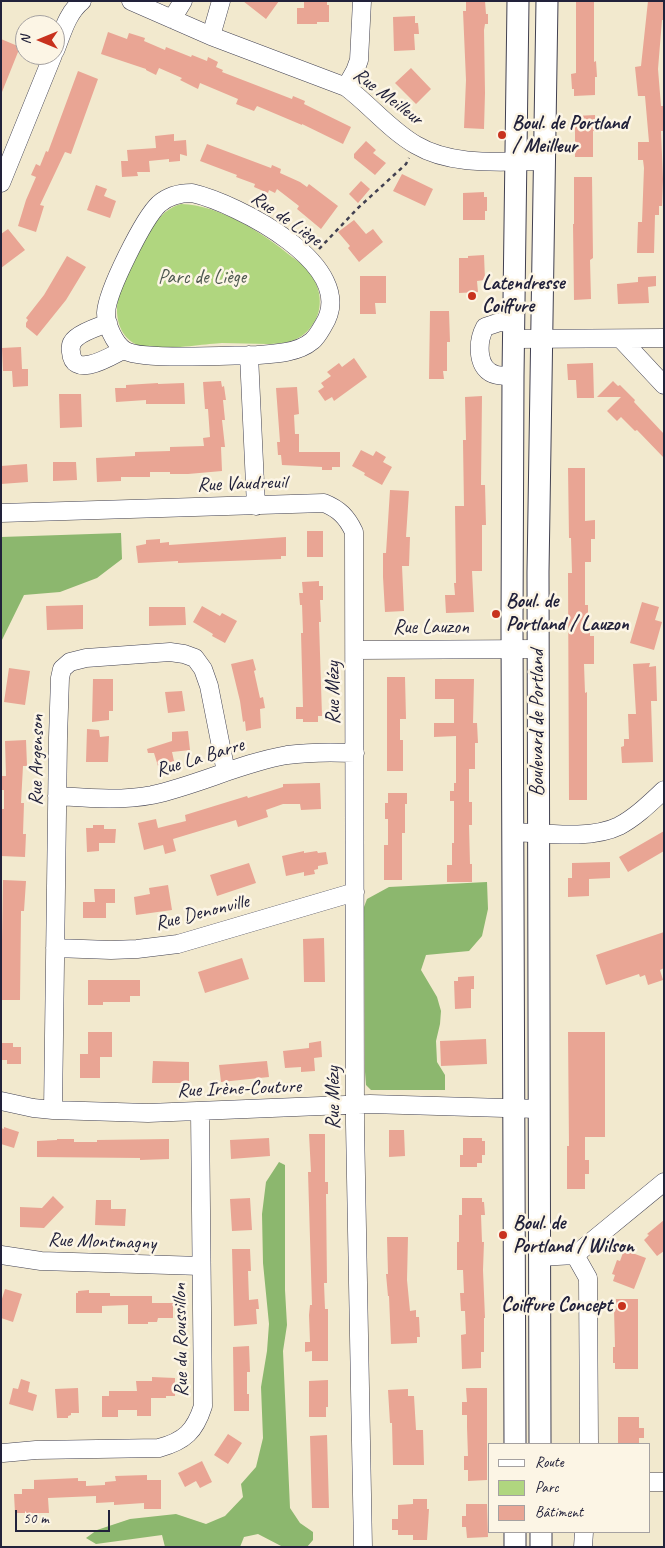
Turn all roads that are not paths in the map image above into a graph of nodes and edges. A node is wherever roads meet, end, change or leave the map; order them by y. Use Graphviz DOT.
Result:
graph roads {
  1 [pos="82,1"];
  2 [pos="132,1"];
  3 [pos="183,1"];
  4 [pos="221,1"];
  5 [pos="362,1"];
  6 [pos="518,1"];
  7 [pos="547,1"];
  8 [pos="172,19"];
  9 [pos="65,29"];
  10 [pos="212,36"];
  11 [pos="49,65"];
  12 [pos="346,87"];
  13 [pos="517,161"];
  14 [pos="544,161"];
  15 [pos="1,183"];
  16 [pos="108,323"];
  17 [pos="514,330"];
  18 [pos="542,338"];
  19 [pos="622,338"];
  20 [pos="664,338"];
  21 [pos="123,350"];
  22 [pos="248,355"];
  23 [pos="513,376"];
  24 [pos="664,385"];
  25 [pos="256,506"];
  26 [pos="1,513"];
  27 [pos="538,649"];
  28 [pos="355,650"];
  29 [pos="512,650"];
  30 [pos="355,753"];
  31 [pos="226,772"];
  32 [pos="664,790"];
  33 [pos="57,796"];
  34 [pos="512,832"];
  35 [pos="538,833"];
  36 [pos="355,892"];
  37 [pos="55,948"];
  38 [pos="1,1101"];
  39 [pos="355,1105"];
  40 [pos="514,1108"];
  41 [pos="538,1108"];
  42 [pos="53,1110"];
  43 [pos="200,1112"];
  44 [pos="664,1182"];
  45 [pos="1,1255"];
  46 [pos="575,1255"];
  47 [pos="540,1257"];
  48 [pos="201,1266"];
  49 [pos="515,1443"];
  50 [pos="540,1443"];
  51 [pos="589,1443"];
  52 [pos="3,1453"];
  53 [pos="650,1482"];
  54 [pos="664,1482"];
  55 [pos="515,1533"];
  56 [pos="541,1533"];
  57 [pos="584,1533"];
  58 [pos="363,1547"];
  59 [pos="515,1547"];
  60 [pos="541,1547"];
  61 [pos="583,1547"];
  1 -- 9 [label="street"];
  2 -- 8 [label="street, Rue Meilleur"];
  3 -- 8 [label="street"];
  4 -- 10 [label="street"];
  5 -- 12 [label="street"];
  6 -- 13 [label="main road, Boulevard de Portland"];
  7 -- 14 [label="main road, Boulevard de Portland"];
  8 -- 10 [label="street, Rue Meilleur"];
  10 -- 12 [label="street, Rue Meilleur"];
  11 -- 15 [label="street"];
  12 -- 13 [label="street, Rue Meilleur"];
  13 -- 14 [label="street, Rue Meilleur"];
  13 -- 17 [label="main road, Boulevard de Portland"];
  14 -- 18 [label="main road, Boulevard de Portland"];
  16 -- 21 [label="street"];
  16 -- 21 [label="street"];
  16 -- 22 [label="street, Rue de Liège"];
  17 -- 18 [label="street"];
  17 -- 23 [label="main road, Boulevard de Portland"];
  17 -- 23 [label="street"];
  18 -- 19 [label="street"];
  18 -- 27 [label="main road, Boulevard de Portland"];
  19 -- 20 [label="street"];
  19 -- 24 [label="street"];
  21 -- 22 [label="street, Rue de Liège"];
  22 -- 25 [label="street"];
  23 -- 29 [label="main road, Boulevard de Portland"];
  25 -- 26 [label="street, Rue Vaudreuil"];
  25 -- 28 [label="street, Rue Vaudreuil"];
  27 -- 29 [label="street, Rue Lauzon"];
  27 -- 35 [label="main road, Boulevard de Portland"];
  28 -- 29 [label="street, Rue Lauzon"];
  28 -- 30 [label="street, Rue Mézy"];
  29 -- 34 [label="main road, Boulevard de Portland"];
  30 -- 31 [label="street, Rue La Barre"];
  30 -- 36 [label="street, Rue Mézy"];
  31 -- 33 [label="street, Rue La Barre"];
  31 -- 33 [label="street, Rue Argenson"];
  32 -- 35 [label="street"];
  33 -- 37 [label="street, Rue Argenson"];
  34 -- 35 [label="street"];
  34 -- 40 [label="main road, Boulevard de Portland"];
  35 -- 41 [label="main road, Boulevard de Portland"];
  36 -- 37 [label="street, Rue Denonville"];
  36 -- 39 [label="street, Rue Mézy"];
  37 -- 42 [label="street, Rue Argenson"];
  38 -- 42 [label="street, Rue Irène-Couture"];
  39 -- 40 [label="street, Rue Irène-Couture"];
  39 -- 43 [label="street, Rue Irène-Couture"];
  39 -- 58 [label="street, Rue Mézy"];
  40 -- 41 [label="street, Rue Irène-Couture"];
  40 -- 49 [label="main road, Boulevard de Portland"];
  41 -- 47 [label="main road, Boulevard de Portland"];
  42 -- 43 [label="street, Rue Irène-Couture"];
  43 -- 48 [label="street, Rue du Roussillon"];
  44 -- 46 [label="street"];
  45 -- 48 [label="street, Rue Montmagny"];
  46 -- 47 [label="street"];
  46 -- 51 [label="street"];
  47 -- 50 [label="main road, Boulevard de Portland"];
  48 -- 52 [label="street, Rue du Roussillon"];
  53 -- 54 [label="street"];
  55 -- 59 [label="main road"];
  56 -- 60 [label="main road"];
  57 -- 61 [label="street"];
}
